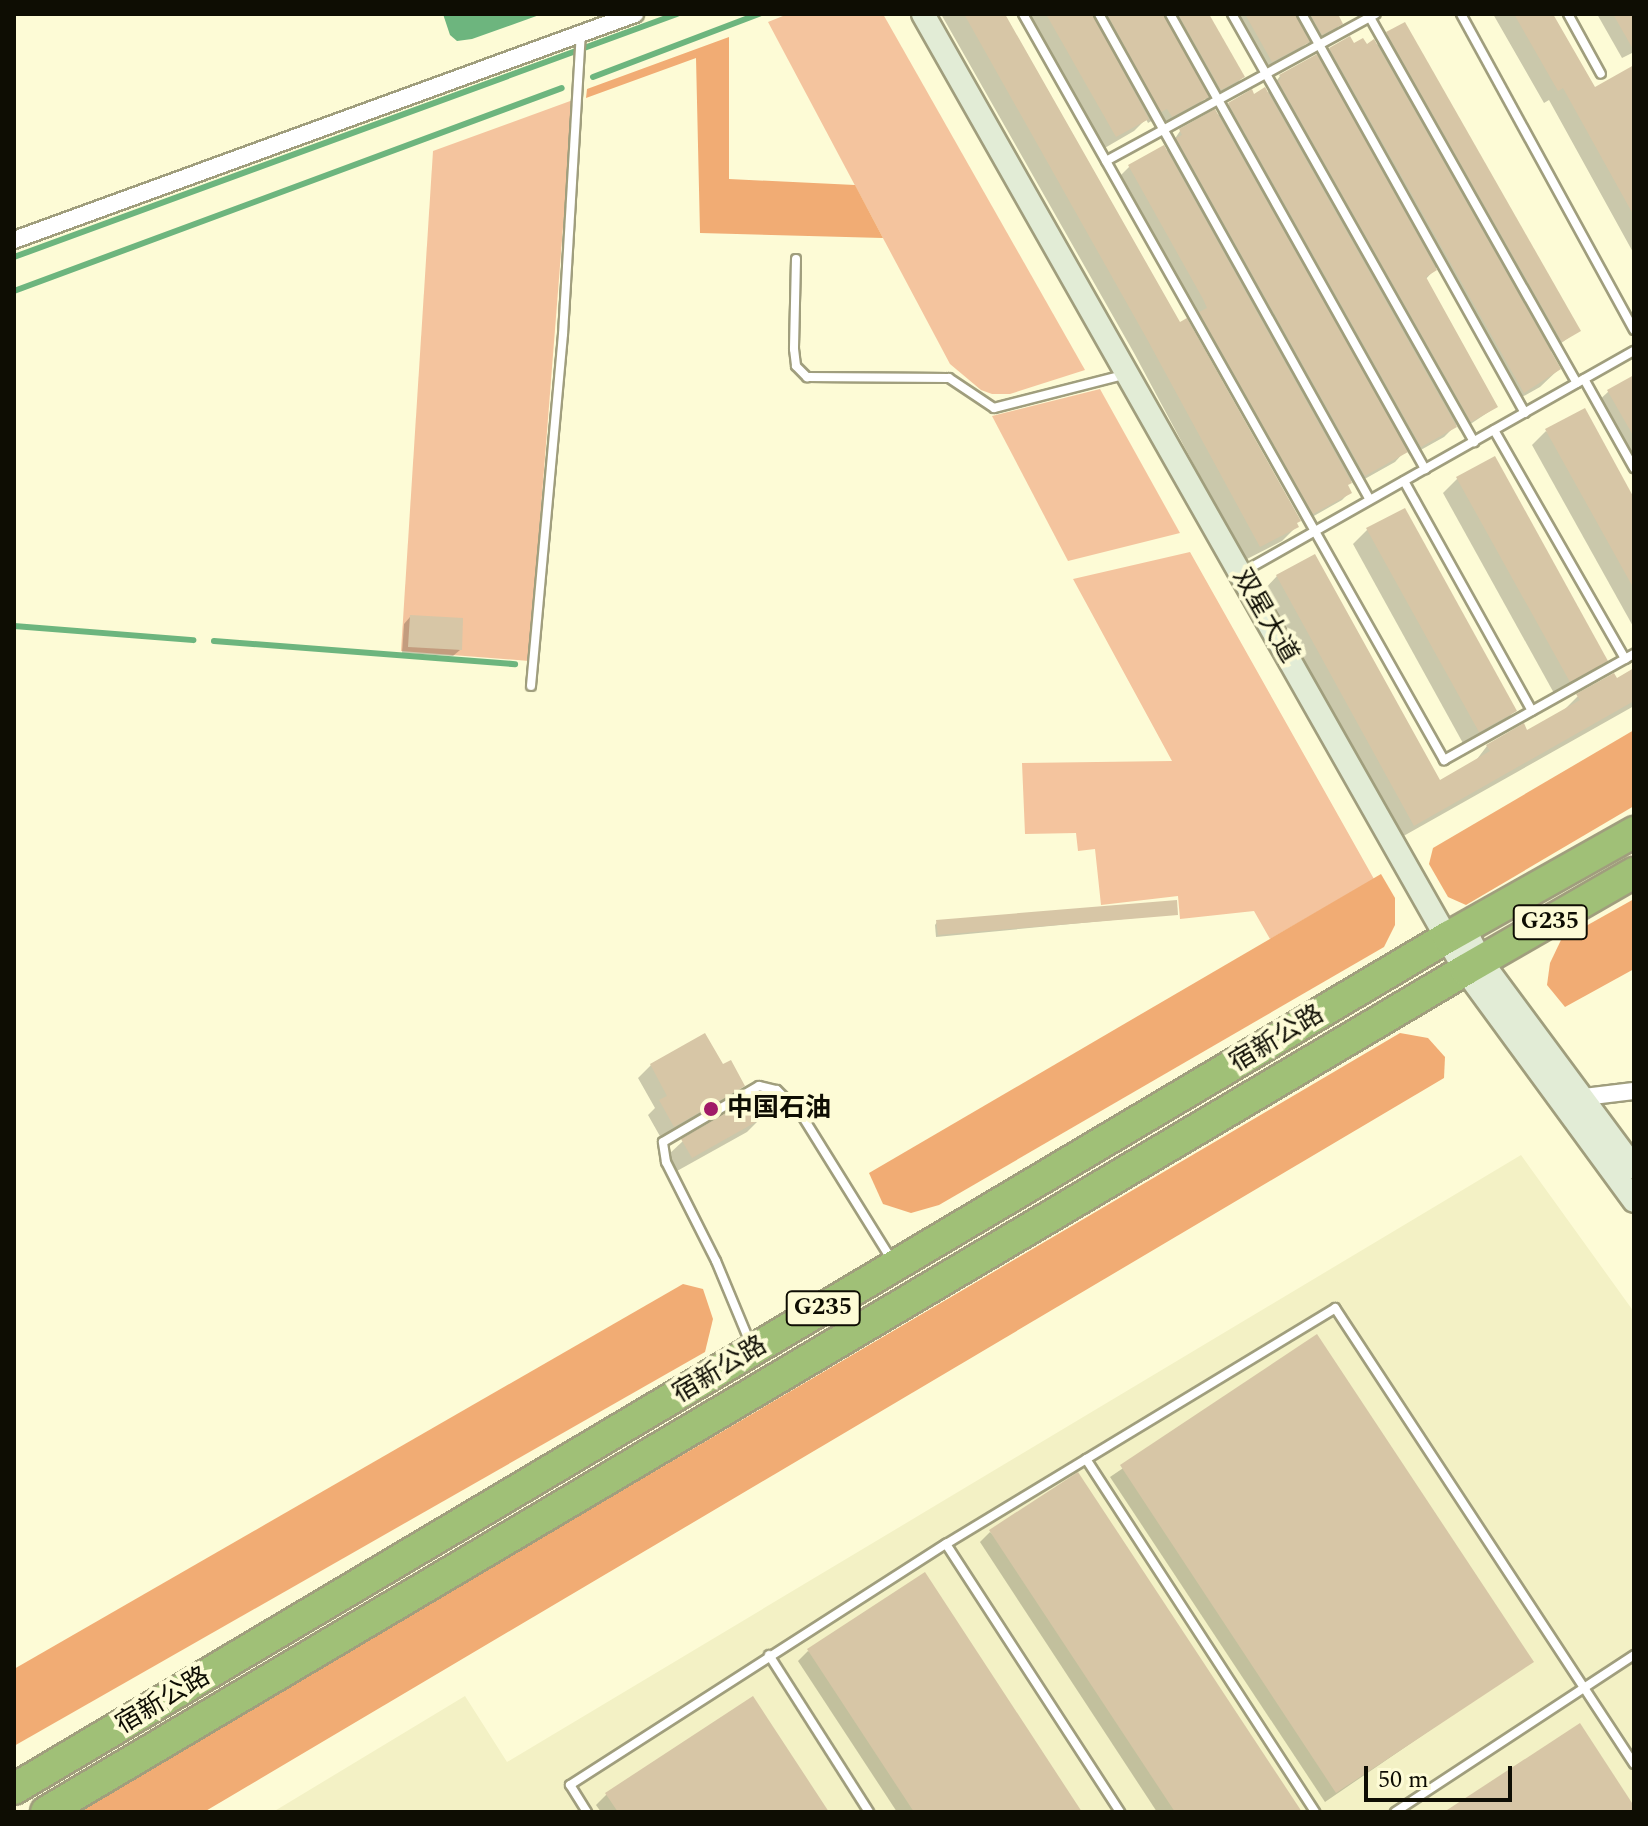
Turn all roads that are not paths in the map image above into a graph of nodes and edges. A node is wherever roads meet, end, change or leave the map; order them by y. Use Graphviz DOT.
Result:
graph roads {
  1 [pos="635,14"];
  2 [pos="923,14"];
  3 [pos="1023,14"];
  4 [pos="1099,14"];
  5 [pos="1170,14"];
  6 [pos="1232,14"];
  7 [pos="1302,14"];
  8 [pos="1461,14"];
  9 [pos="1568,14"];
  10 [pos="1371,15"];
  11 [pos="581,34"];
  12 [pos="1319,45"];
  13 [pos="1266,74"];
  14 [pos="1601,74"];
  15 [pos="1218,100"];
  16 [pos="1164,130"];
  17 [pos="1106,161"];
  18 [pos="14,240"];
  19 [pos="796,259"];
  20 [pos="1634,330"];
  21 [pos="1634,351"];
  22 [pos="1128,374"];
  23 [pos="1580,381"];
  24 [pos="1525,413"];
  25 [pos="1494,430"];
  26 [pos="1474,442"];
  27 [pos="1634,468"];
  28 [pos="1425,469"];
  29 [pos="1404,481"];
  30 [pos="1370,500"];
  31 [pos="1316,531"];
  32 [pos="1241,573"];
  33 [pos="1634,654"];
  34 [pos="1625,659"];
  35 [pos="531,686"];
  36 [pos="1532,711"];
  37 [pos="1634,832"];
  38 [pos="1634,873"];
  39 [pos="1456,932"];
  40 [pos="1473,965"];
  41 [pos="1634,1091"];
  42 [pos="1572,1099"];
  43 [pos="1634,1168"];
  44 [pos="1634,1201"];
  45 [pos="895,1266"];
  46 [pos="753,1350"];
  47 [pos="1086,1459"];
  48 [pos="946,1544"];
  49 [pos="769,1655"];
  50 [pos="1634,1655"];
  51 [pos="1584,1688"];
  52 [pos="1630,1749"];
  53 [pos="1634,1764"];
  54 [pos="14,1789"];
  55 [pos="46,1812"];
  56 [pos="587,1812"];
  57 [pos="869,1812"];
  58 [pos="1120,1812"];
  59 [pos="1315,1812"];
  60 [pos="1395,1812"];
  1 -- 11 [label="street"];
  2 -- 22 [label="street, 双星大道"];
  3 -- 17 [label="lane"];
  4 -- 16 [label="lane"];
  5 -- 15 [label="lane"];
  6 -- 13 [label="lane"];
  7 -- 12 [label="lane"];
  8 -- 20 [label="lane"];
  9 -- 14 [label="lane"];
  10 -- 12 [label="lane"];
  10 -- 23 [label="lane"];
  11 -- 18 [label="street"];
  11 -- 35 [label="lane"];
  12 -- 13 [label="lane"];
  12 -- 24 [label="lane"];
  13 -- 15 [label="lane"];
  13 -- 26 [label="lane"];
  15 -- 16 [label="lane"];
  15 -- 28 [label="lane"];
  16 -- 17 [label="lane"];
  16 -- 30 [label="lane"];
  17 -- 31 [label="lane"];
  19 -- 22 [label="lane"];
  21 -- 23 [label="lane"];
  22 -- 32 [label="street, 双星大道"];
  23 -- 24 [label="lane"];
  23 -- 27 [label="lane"];
  24 -- 25 [label="lane"];
  25 -- 26 [label="lane"];
  25 -- 34 [label="lane"];
  26 -- 28 [label="lane"];
  28 -- 29 [label="lane"];
  29 -- 30 [label="lane"];
  29 -- 36 [label="lane"];
  30 -- 31 [label="lane"];
  31 -- 32 [label="lane"];
  31 -- 36 [label="lane"];
  32 -- 39 [label="street, 双星大道"];
  33 -- 34 [label="lane"];
  34 -- 36 [label="lane"];
  37 -- 39 [label="highway, 宿新公路 / G235"];
  38 -- 40 [label="highway, 宿新公路 / G235"];
  39 -- 40 [label="street, 双星大道"];
  39 -- 45 [label="highway, 宿新公路 / G235"];
  40 -- 42 [label="street, 双星大道"];
  40 -- 55 [label="highway, 宿新公路 / G235"];
  41 -- 42 [label="street"];
  42 -- 43 [label="street, 双星大道"];
  42 -- 44 [label="street, 双星大道"];
  45 -- 46 [label="highway, 宿新公路 / G235"];
  45 -- 46 [label="lane"];
  46 -- 54 [label="highway, 宿新公路 / G235"];
  47 -- 48 [label="lane"];
  47 -- 51 [label="lane"];
  47 -- 59 [label="lane"];
  48 -- 49 [label="lane"];
  48 -- 58 [label="lane"];
  49 -- 56 [label="lane"];
  49 -- 57 [label="lane"];
  50 -- 51 [label="lane"];
  51 -- 52 [label="lane"];
  51 -- 60 [label="lane"];
  52 -- 53 [label="lane"];
}
